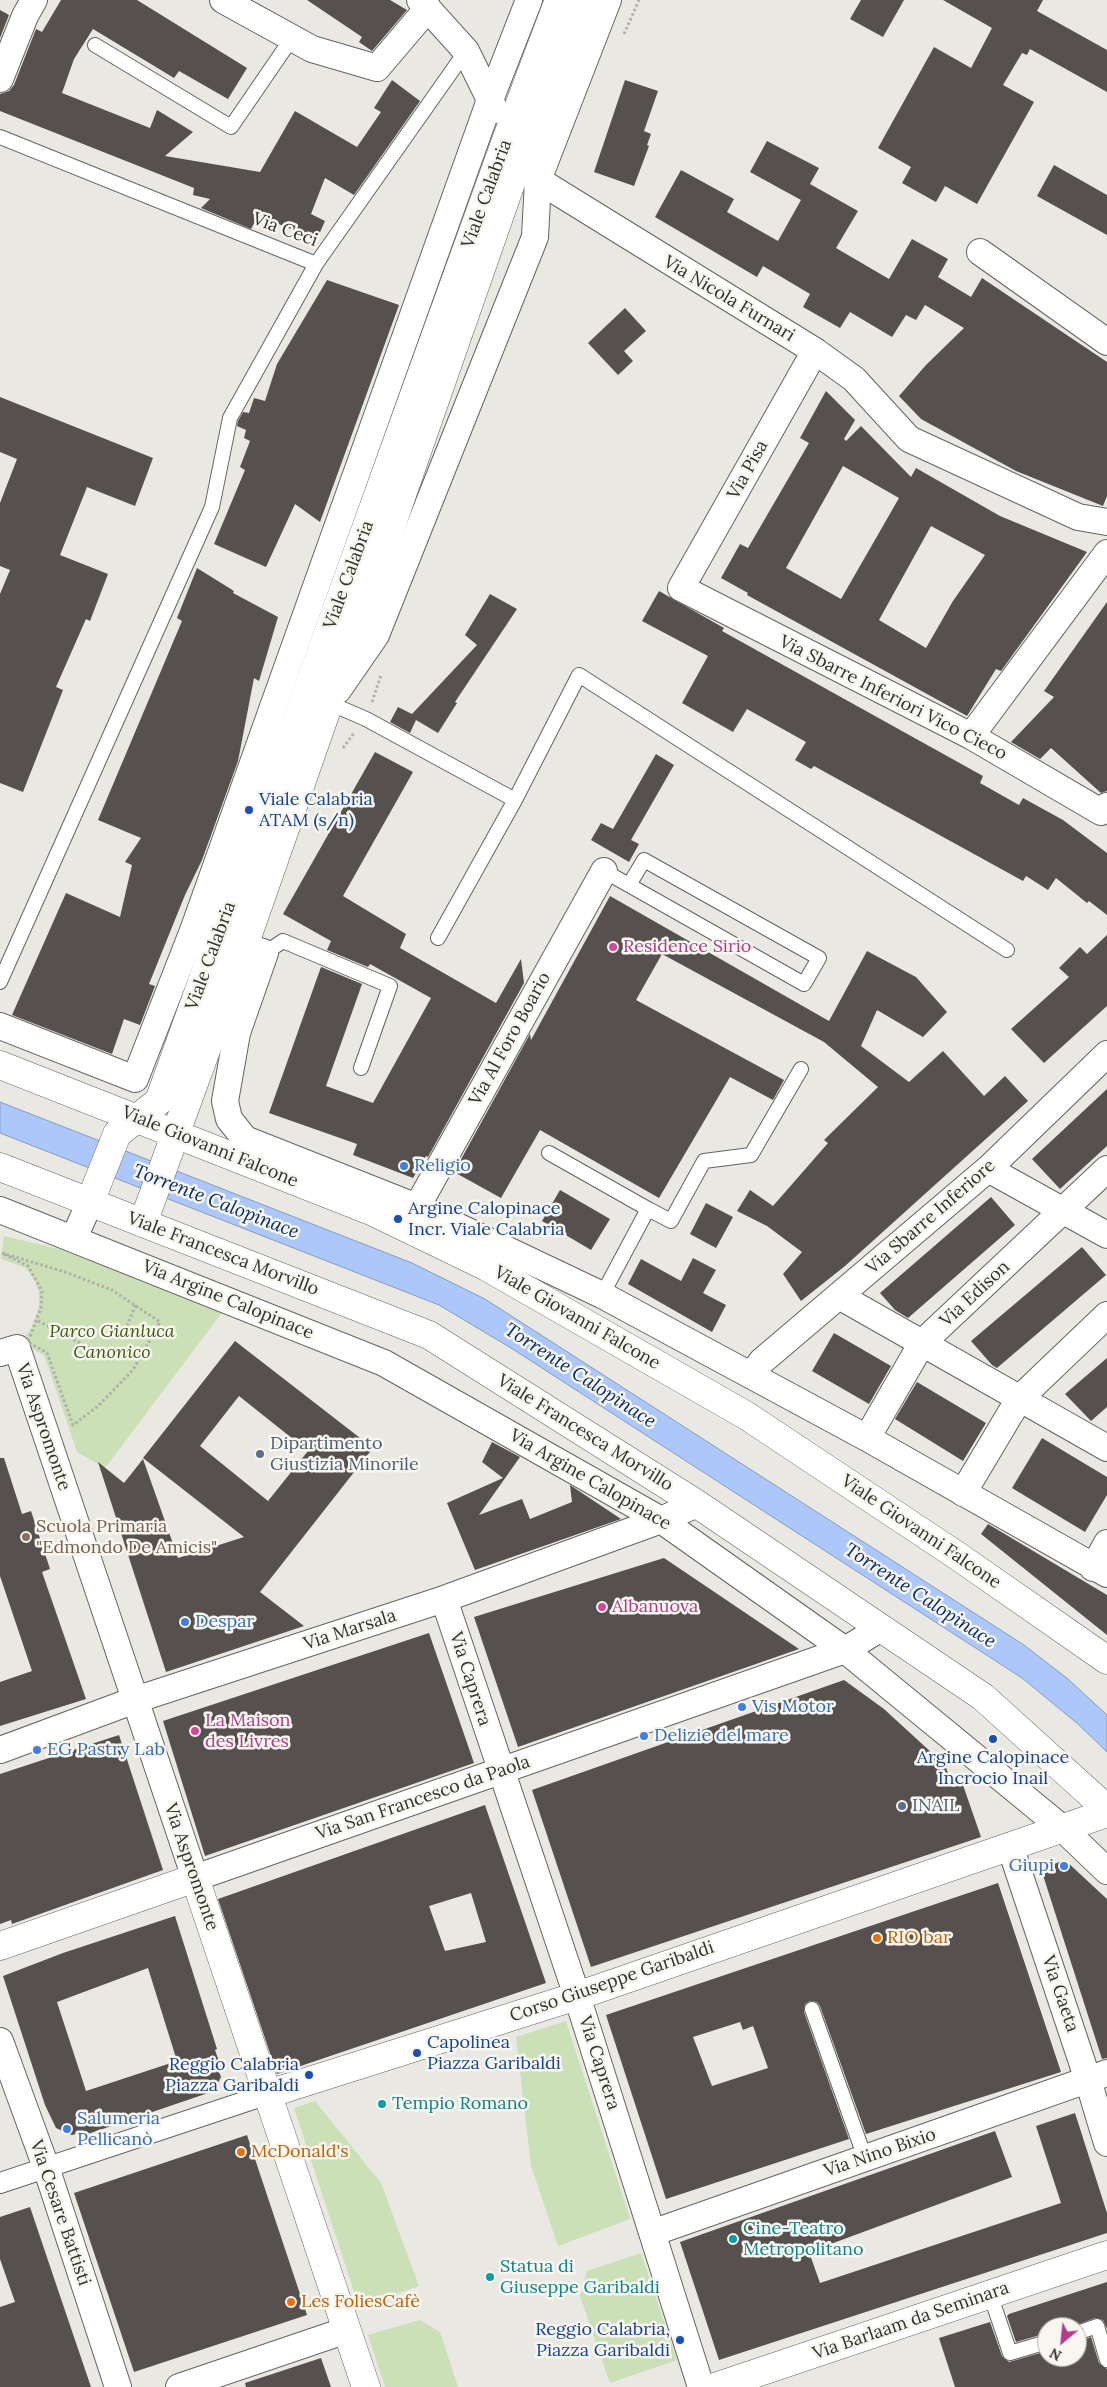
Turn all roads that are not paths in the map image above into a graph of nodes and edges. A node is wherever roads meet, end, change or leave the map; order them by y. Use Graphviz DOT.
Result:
graph roads {
  1 [pos="34,0"];
  2 [pos="223,0"];
  3 [pos="529,0"];
  4 [pos="560,0"];
  5 [pos="582,0"];
  6 [pos="608,0"];
  7 [pos="424,4"];
  8 [pos="292,38"];
  9 [pos="96,45"];
  10 [pos="466,51"];
  11 [pos="0,79"];
  12 [pos="490,100"];
  13 [pos="508,135"];
  14 [pos="0,137"];
  15 [pos="527,173"];
  16 [pos="980,252"];
  17 [pos="316,264"];
  18 [pos="1107,342"];
  19 [pos="816,351"];
  20 [pos="1107,522"];
  21 [pos="1107,553"];
  22 [pos="681,588"];
  23 [pos="329,703"];
  24 [pos="972,736"];
  25 [pos="516,800"];
  26 [pos="1104,809"];
  27 [pos="604,871"];
  28 [pos="629,884"];
  29 [pos="206,932"];
  30 [pos="438,938"];
  31 [pos="254,949"];
  32 [pos="1007,950"];
  33 [pos="0,982"];
  34 [pos="0,1026"];
  35 [pos="1107,1054"];
  36 [pos="0,1065"];
  37 [pos="361,1068"];
  38 [pos="801,1069"];
  39 [pos="126,1126"];
  40 [pos="172,1142"];
  41 [pos="549,1153"];
  42 [pos="0,1167"];
  43 [pos="988,1169"];
  44 [pos="1107,1169"];
  45 [pos="93,1194"];
  46 [pos="417,1207"];
  47 [pos="648,1209"];
  48 [pos="0,1210"];
  49 [pos="1064,1210"];
  50 [pos="145,1216"];
  51 [pos="1107,1235"];
  52 [pos="74,1238"];
  53 [pos="602,1295"];
  54 [pos="839,1296"];
  55 [pos="1107,1315"];
  56 [pos="922,1343"];
  57 [pos="8,1350"];
  58 [pos="751,1375"];
  59 [pos="1019,1399"];
  60 [pos="867,1438"];
  61 [pos="1107,1448"];
  62 [pos="963,1493"];
  63 [pos="698,1504"];
  64 [pos="661,1520"];
  65 [pos="1107,1543"];
  66 [pos="1100,1571"];
  67 [pos="444,1599"];
  68 [pos="881,1628"];
  69 [pos="845,1650"];
  70 [pos="1107,1660"];
  71 [pos="135,1700"];
  72 [pos="0,1750"];
  73 [pos="501,1770"];
  74 [pos="1107,1809"];
  75 [pos="1107,1813"];
  76 [pos="1062,1828"];
  77 [pos="1010,1846"];
  78 [pos="1107,1871"];
  79 [pos="195,1878"];
  80 [pos="0,1946"];
  81 [pos="577,1996"];
  82 [pos="812,2010"];
  83 [pos="0,2040"];
  84 [pos="1098,2076"];
  85 [pos="268,2094"];
  86 [pos="1107,2143"];
  87 [pos="865,2158"];
  88 [pos="46,2167"];
  89 [pos="0,2182"];
  90 [pos="652,2233"];
  91 [pos="1107,2255"];
  92 [pos="990,2294"];
  93 [pos="347,2330"];
  94 [pos="1087,2330"];
  95 [pos="1037,2345"];
  96 [pos="1107,2360"];
  97 [pos="118,2387"];
  98 [pos="179,2387"];
  99 [pos="366,2387"];
  100 [pos="701,2387"];
  101 [pos="715,2387"];
  1 -- 11 [label="street"];
  2 -- 8 [label="street"];
  3 -- 12 [label="street, Viale Calabria"];
  4 -- 13 [label="main road, Viale Calabria"];
  5 -- 15 [label="main road, Viale Calabria"];
  6 -- 15 [label="street, Viale Calabria"];
  7 -- 8 [label="street"];
  7 -- 10 [label="street"];
  8 -- 9 [label="lane"];
  10 -- 12 [label="street"];
  10 -- 17 [label="lane, Via Ceci"];
  12 -- 13 [label="street"];
  12 -- 29 [label="street, Viale Calabria"];
  13 -- 15 [label="street"];
  13 -- 29 [label="main road, Viale Calabria"];
  14 -- 17 [label="lane, Via Ceci"];
  15 -- 19 [label="street, Via Nicola Furnari"];
  15 -- 23 [label="main road, Viale Calabria"];
  15 -- 23 [label="street, Viale Calabria"];
  16 -- 18 [label="street"];
  17 -- 33 [label="lane"];
  19 -- 20 [label="street, Via Nicola Furnari"];
  19 -- 22 [label="street, Via Pisa"];
  21 -- 24 [label="street"];
  22 -- 24 [label="street, Via Sbarre Inferiori Vico Cieco"];
  23 -- 25 [label="lane"];
  23 -- 31 [label="main road, Viale Calabria"];
  24 -- 26 [label="street, Via Sbarre Inferiori Vico Cieco"];
  25 -- 30 [label="lane"];
  25 -- 32 [label="lane"];
  27 -- 28 [label="lane"];
  27 -- 46 [label="street, Via Al Foro Boario"];
  28 -- 28 [label="lane"];
  29 -- 31 [label="street"];
  29 -- 34 [label="street"];
  29 -- 39 [label="main road, Viale Calabria"];
  31 -- 37 [label="lane"];
  31 -- 40 [label="main road, Viale Calabria"];
  31 -- 46 [label="street"];
  35 -- 43 [label="street, Via Sbarre Inferiore"];
  36 -- 39 [label="main road, Viale Giovanni Falcone"];
  38 -- 47 [label="lane"];
  39 -- 40 [label="main road, Viale Giovanni Falcone"];
  39 -- 45 [label="main road"];
  40 -- 50 [label="main road, Viale Calabria"];
  40 -- 70 [label="main road, Viale Giovanni Falcone"];
  41 -- 47 [label="lane"];
  42 -- 45 [label="main road, Viale Francesca Morvillo"];
  43 -- 49 [label="street"];
  43 -- 54 [label="street, Via Sbarre Inferiore"];
  44 -- 49 [label="street, Via Edison"];
  45 -- 50 [label="main road, Viale Francesca Morvillo"];
  45 -- 52 [label="street"];
  46 -- 53 [label="street"];
  47 -- 53 [label="lane"];
  48 -- 52 [label="street, Via Argine Calopinace"];
  49 -- 51 [label="street"];
  49 -- 56 [label="street, Via Edison"];
  50 -- 63 [label="main road, Viale Francesca Morvillo"];
  52 -- 64 [label="street, Via Argine Calopinace"];
  53 -- 58 [label="street"];
  54 -- 56 [label="street"];
  54 -- 58 [label="street, Via Sbarre Inferiore"];
  55 -- 59 [label="street"];
  56 -- 59 [label="street"];
  56 -- 60 [label="street, Via Edison"];
  57 -- 71 [label="street, Via Aspromonte"];
  58 -- 60 [label="street"];
  59 -- 61 [label="street"];
  59 -- 62 [label="street"];
  60 -- 62 [label="street"];
  62 -- 66 [label="street"];
  63 -- 64 [label="street, Via Marsala"];
  63 -- 68 [label="main road, Viale Francesca Morvillo"];
  64 -- 67 [label="street, Via Marsala"];
  64 -- 69 [label="street, Via Argine Calopinace"];
  65 -- 66 [label="street"];
  67 -- 71 [label="street, Via Marsala"];
  67 -- 73 [label="street, Via Caprera"];
  68 -- 69 [label="street, Via San Francesco da Paola"];
  68 -- 74 [label="main road, Viale Francesca Morvillo"];
  69 -- 73 [label="street, Via San Francesco da Paola"];
  69 -- 76 [label="street, Via Argine Calopinace"];
  71 -- 72 [label="street, Via Marsala"];
  71 -- 79 [label="street, Via Aspromonte"];
  73 -- 79 [label="street, Via San Francesco da Paola"];
  73 -- 81 [label="street, Via Caprera"];
  75 -- 76 [label="main road, Corso Giuseppe Garibaldi"];
  76 -- 77 [label="main road, Corso Giuseppe Garibaldi"];
  76 -- 78 [label="street, Via Argine Calopinace"];
  77 -- 81 [label="main road, Corso Giuseppe Garibaldi"];
  77 -- 84 [label="street, Via Gaeta"];
  79 -- 80 [label="main road, Via San Francesco da Paola"];
  79 -- 85 [label="main road, Via Aspromonte"];
  81 -- 85 [label="main road, Corso Giuseppe Garibaldi"];
  81 -- 90 [label="street, Via Caprera"];
  82 -- 87 [label="lane"];
  83 -- 88 [label="street, Via Cesare Battisti"];
  84 -- 86 [label="street, Via Gaeta"];
  84 -- 87 [label="street, Via Nino Bixio"];
  85 -- 88 [label="street, Corso Giuseppe Garibaldi"];
  85 -- 93 [label="main road, Via Aspromonte"];
  87 -- 90 [label="street, Via Nino Bixio"];
  88 -- 89 [label="street, Corso Giuseppe Garibaldi"];
  88 -- 97 [label="street, Via Cesare Battisti"];
  90 -- 100 [label="street, Via Caprera"];
  91 -- 92 [label="main road, Via Barlaam da Seminara"];
  92 -- 95 [label="lane"];
  92 -- 101 [label="main road, Via Barlaam da Seminara"];
  93 -- 98 [label="street"];
  93 -- 99 [label="main road, Via Aspromonte"];
  94 -- 96 [label="lane"];
}
